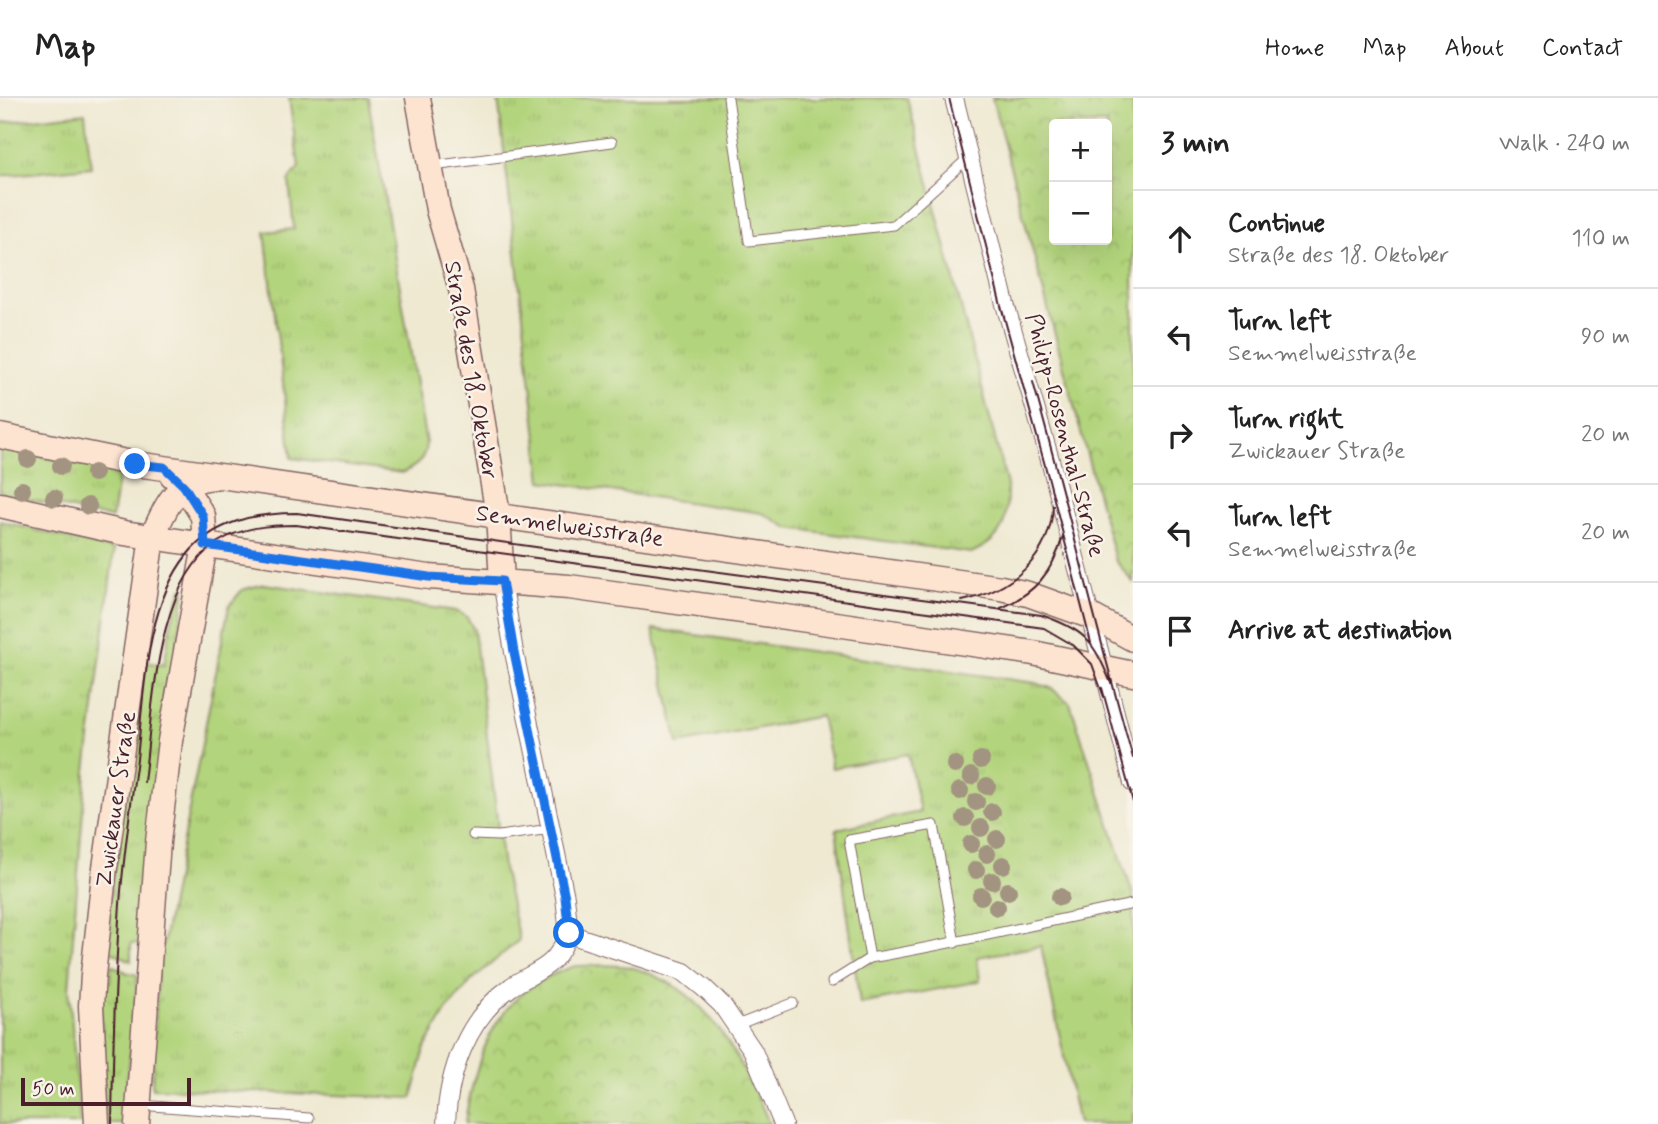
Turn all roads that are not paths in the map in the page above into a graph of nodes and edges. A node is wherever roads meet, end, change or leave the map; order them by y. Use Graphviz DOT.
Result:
graph roads {
  1 [pos="418,98"];
  2 [pos="728,98"];
  3 [pos="954,98"];
  4 [pos="612,142"];
  5 [pos="968,157"];
  6 [pos="431,166"];
  7 [pos="0,436"];
  8 [pos="164,467"];
  9 [pos="229,476"];
  10 [pos="184,486"];
  11 [pos="0,505"];
  12 [pos="498,515"];
  13 [pos="152,537"];
  14 [pos="205,545"];
  15 [pos="502,581"];
  16 [pos="1089,617"];
  17 [pos="1133,639"];
  18 [pos="1102,666"];
  19 [pos="1133,674"];
  20 [pos="1133,783"];
  21 [pos="551,829"];
  22 [pos="474,835"];
  23 [pos="1133,904"];
  24 [pos="569,933"];
  25 [pos="955,943"];
  26 [pos="870,958"];
  27 [pos="832,982"];
  28 [pos="793,1003"];
  29 [pos="737,1025"];
  30 [pos="137,1114"];
  31 [pos="309,1118"];
  32 [pos="97,1124"];
  33 [pos="446,1124"];
  34 [pos="783,1124"];
  1 -- 6 [label="main road, Straße des 18. Oktober"];
  2 -- 5 [label="lane"];
  3 -- 5 [label="street, Philipp-Rosenthal-Straße"];
  4 -- 6 [label="lane"];
  5 -- 16 [label="street, Philipp-Rosenthal-Straße"];
  6 -- 12 [label="main road, Straße des 18. Oktober"];
  7 -- 8 [label="main road, Semmelweisstraße"];
  8 -- 9 [label="main road, Semmelweisstraße"];
  8 -- 10 [label="main road, Zwickauer Straße"];
  9 -- 10 [label="main road"];
  9 -- 12 [label="main road, Semmelweisstraße"];
  10 -- 13 [label="main road, Zwickauer Straße"];
  10 -- 14 [label="main road, Zwickauer Straße"];
  11 -- 13 [label="main road"];
  12 -- 15 [label="main road, Straße des 18. Oktober"];
  12 -- 16 [label="main road, Semmelweisstraße"];
  13 -- 14 [label="main road"];
  13 -- 32 [label="main road, Zwickauer Straße"];
  14 -- 15 [label="main road"];
  14 -- 30 [label="main road, Zwickauer Straße"];
  15 -- 18 [label="main road"];
  15 -- 21 [label="street, Straße des 18. Oktober"];
  16 -- 17 [label="main road, Semmelweisstraße"];
  16 -- 18 [label="street, Philipp-Rosenthal-Straße"];
  18 -- 19 [label="main road"];
  18 -- 20 [label="street, Philipp-Rosenthal-Straße"];
  21 -- 22 [label="lane"];
  21 -- 24 [label="street, Straße des 18. Oktober"];
  23 -- 25 [label="lane"];
  24 -- 29 [label="street"];
  24 -- 33 [label="street"];
  25 -- 26 [label="lane"];
  25 -- 26 [label="lane"];
  26 -- 27 [label="lane"];
  28 -- 29 [label="lane"];
  29 -- 34 [label="street"];
  30 -- 31 [label="lane"];
}
